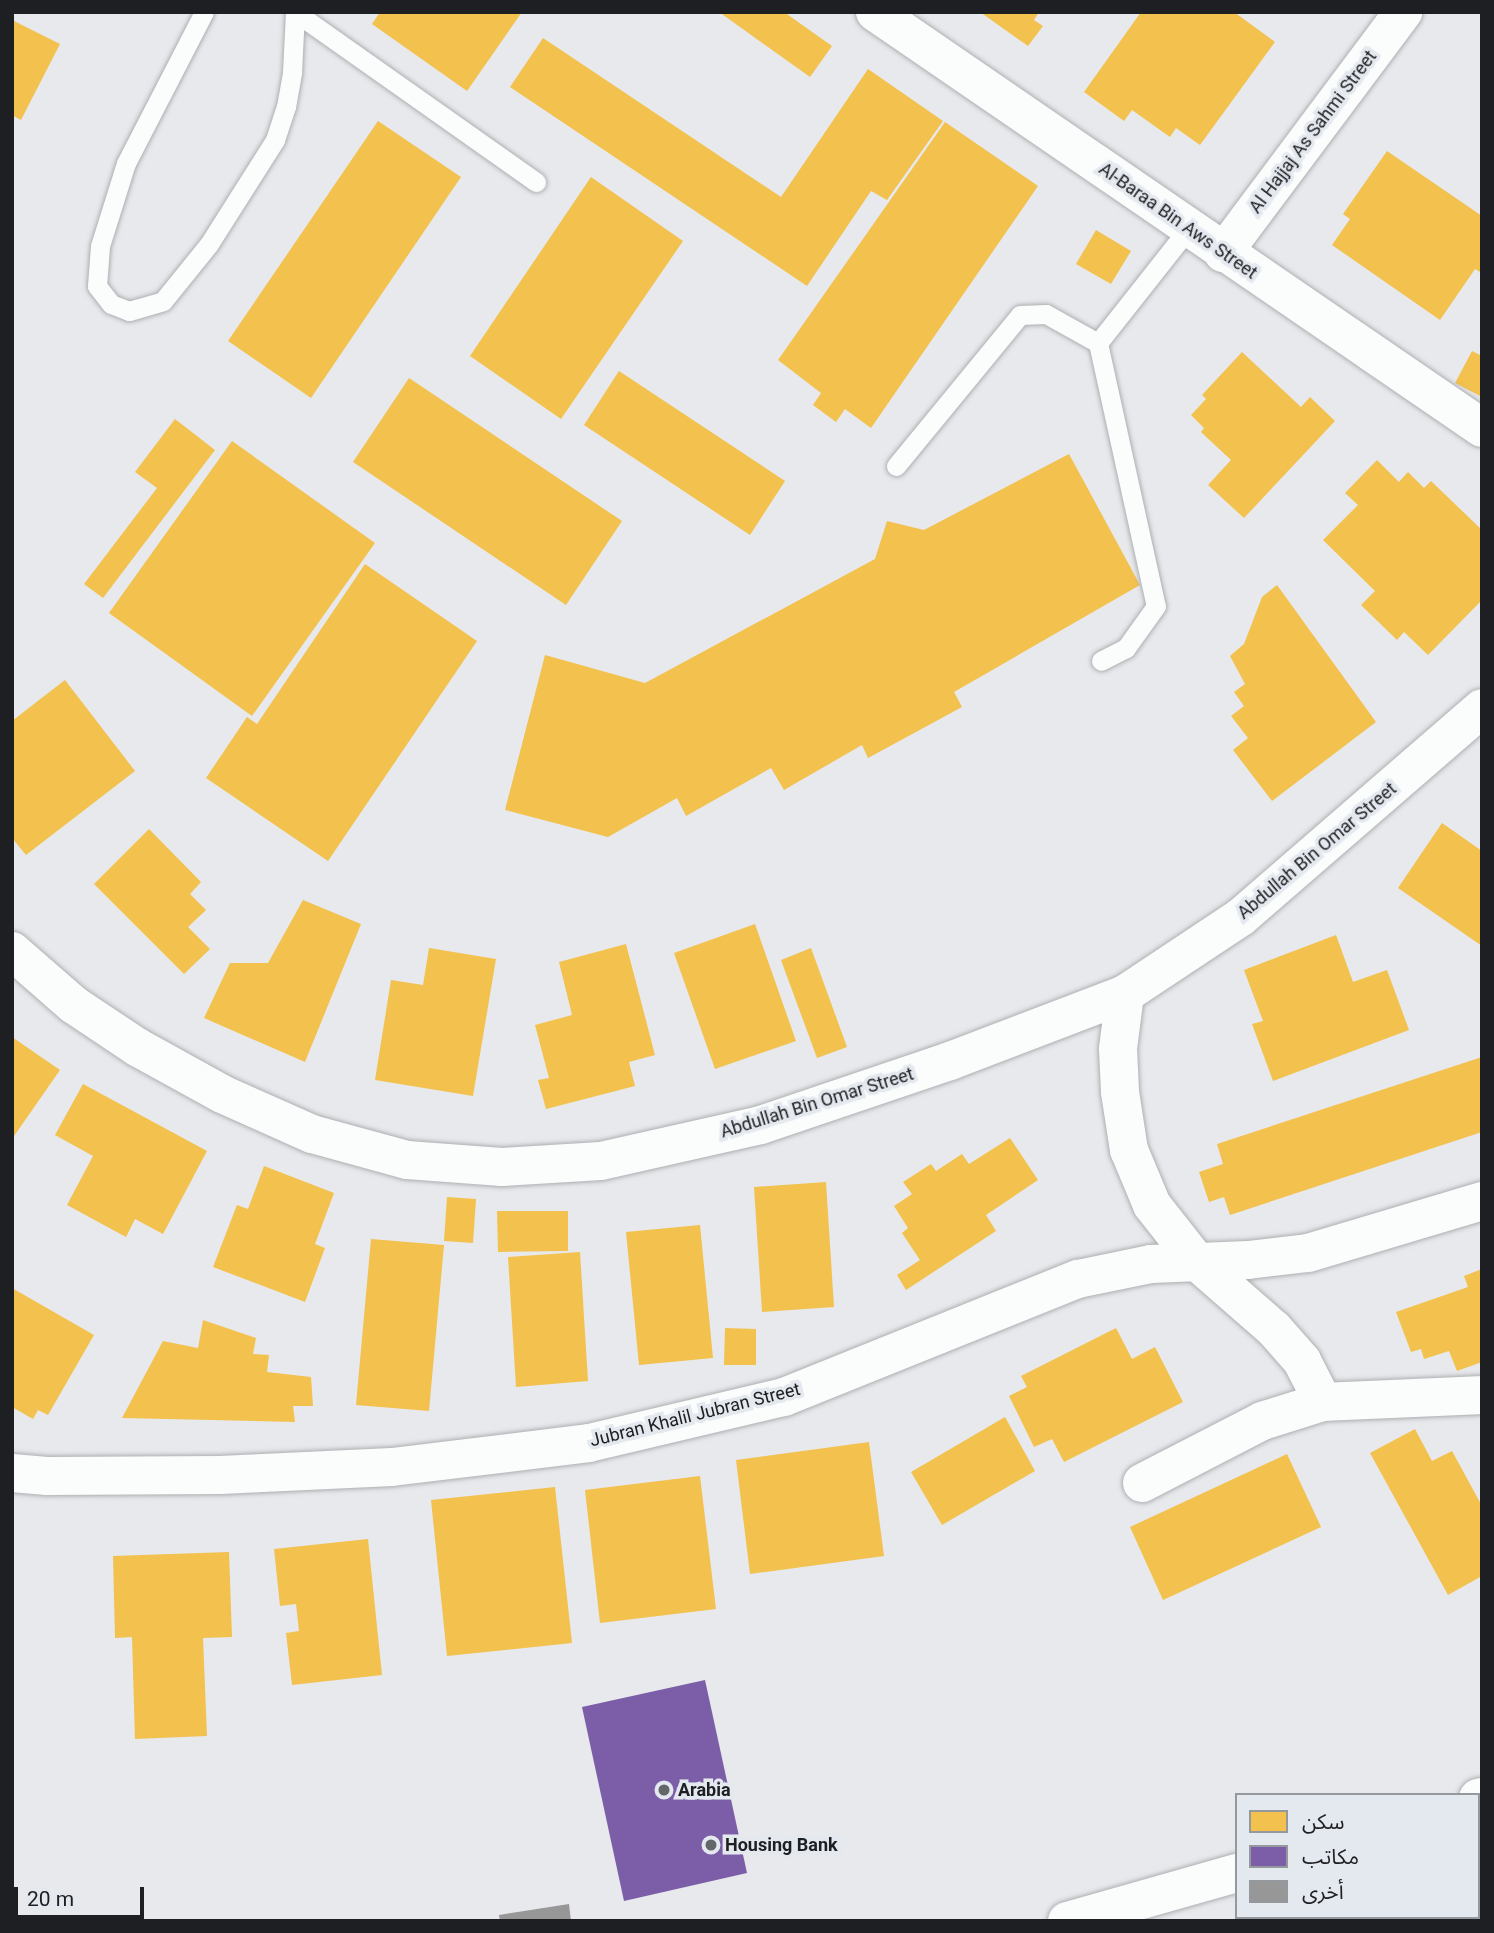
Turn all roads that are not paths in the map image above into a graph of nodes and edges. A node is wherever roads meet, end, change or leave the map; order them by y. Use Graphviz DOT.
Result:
graph roads {
  1 [pos="204,12"];
  2 [pos="295,12"];
  3 [pos="875,12"];
  4 [pos="1403,12"];
  5 [pos="536,182"];
  6 [pos="1188,229"];
  7 [pos="1223,253"];
  8 [pos="1098,343"];
  9 [pos="1482,428"];
  10 [pos="896,466"];
  11 [pos="1101,661"];
  12 [pos="1482,708"];
  13 [pos="12,951"];
  14 [pos="1125,994"];
  15 [pos="1482,1201"];
  16 [pos="1196,1261"];
  17 [pos="1482,1395"];
  18 [pos="1323,1402"];
  19 [pos="12,1472"];
  20 [pos="1142,1483"];
  21 [pos="1235,1873"];
  22 [pos="1067,1921"];
  1 -- 2 [label="lane"];
  2 -- 5 [label="lane"];
  3 -- 6 [label="street, Al-Baraa Bin Aws Street"];
  4 -- 7 [label="street, Al Hajjaj As Sahmi Street"];
  6 -- 7 [label="street, Al-Baraa Bin Aws Street"];
  6 -- 8 [label="lane"];
  7 -- 9 [label="street, Al-Baraa Bin Aws Street"];
  8 -- 10 [label="lane"];
  8 -- 11 [label="lane"];
  12 -- 14 [label="street, Abdullah Bin Omar Street"];
  13 -- 14 [label="street, Abdullah Bin Omar Street"];
  14 -- 16 [label="street"];
  15 -- 16 [label="street, Jubran Khalil Jubran Street"];
  16 -- 18 [label="street"];
  16 -- 19 [label="street, Jubran Khalil Jubran Street"];
  17 -- 18 [label="street"];
  18 -- 20 [label="street"];
  21 -- 22 [label="street"];
}
